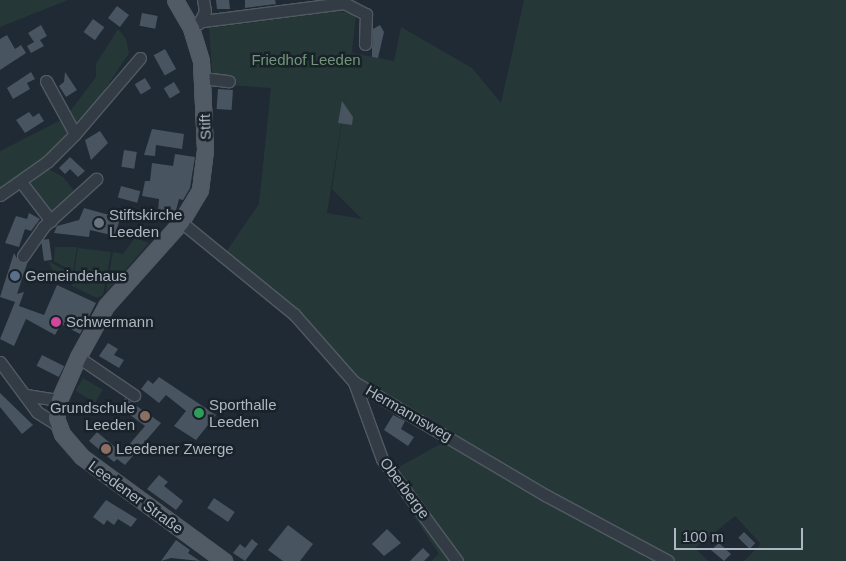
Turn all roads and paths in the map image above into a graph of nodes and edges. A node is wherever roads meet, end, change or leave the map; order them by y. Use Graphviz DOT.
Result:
graph roads {
  1 [pos="174,0"];
  2 [pos="203,0"];
  3 [pos="195,25"];
  4 [pos="365,44"];
  5 [pos="140,58"];
  6 [pos="203,78"];
  7 [pos="46,81"];
  8 [pos="229,81"];
  9 [pos="75,134"];
  10 [pos="96,179"];
  11 [pos="21,182"];
  12 [pos="1,190"];
  13 [pos="51,221"];
  14 [pos="181,222"];
  15 [pos="23,256"];
  16 [pos="78,357"];
  17 [pos="0,362"];
  18 [pos="354,382"];
  19 [pos="26,395"];
  20 [pos="134,395"];
  21 [pos="59,400"];
  22 [pos="58,425"];
  23 [pos="224,561"];
  24 [pos="457,561"];
  25 [pos="668,561"];
  1 -- 3 [label="main road, Stift"];
  2 -- 3 [label="street"];
  3 -- 4 [label="street"];
  3 -- 6 [label="main road, Stift"];
  5 -- 9 [label="street"];
  6 -- 8 [label="street"];
  6 -- 14 [label="main road, Stift"];
  7 -- 9 [label="street"];
  9 -- 11 [label="street"];
  10 -- 13 [label="street"];
  11 -- 12 [label="street"];
  11 -- 13 [label="street"];
  13 -- 15 [label="street"];
  14 -- 16 [label="main road, Stift"];
  14 -- 18 [label="street, Hermannsweg"];
  16 -- 20 [label="street"];
  16 -- 21 [label="main road"];
  17 -- 19 [label="street"];
  18 -- 24 [label="street, Oberberge"];
  18 -- 25 [label="street, Hermannsweg"];
  19 -- 21 [label="street"];
  19 -- 22 [label="street"];
  21 -- 22 [label="main road"];
  22 -- 23 [label="main road, Leedener Straße"];
}
